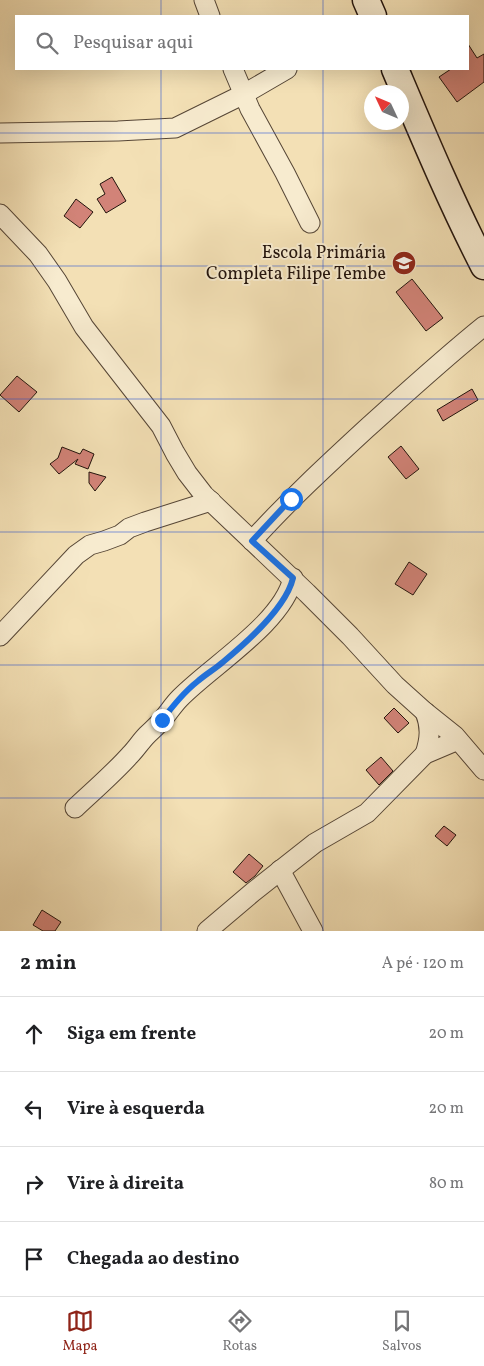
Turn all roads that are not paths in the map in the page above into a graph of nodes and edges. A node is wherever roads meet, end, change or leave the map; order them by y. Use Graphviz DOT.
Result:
graph roads {
  1 [pos="204,0"];
  2 [pos="366,0"];
  3 [pos="210,15"];
  4 [pos="373,15"];
  5 [pos="233,70"];
  6 [pos="285,70"];
  7 [pos="395,70"];
  8 [pos="244,94"];
  9 [pos="0,133"];
  10 [pos="0,214"];
  11 [pos="310,223"];
  12 [pos="484,266"];
  13 [pos="484,326"];
  14 [pos="198,487"];
  15 [pos="211,502"];
  16 [pos="191,506"];
  17 [pos="252,541"];
  18 [pos="293,578"];
  19 [pos="0,636"];
  20 [pos="425,712"];
  21 [pos="458,740"];
  22 [pos="426,754"];
  23 [pos="484,770"];
  24 [pos="75,808"];
  25 [pos="280,870"];
  26 [pos="207,931"];
  27 [pos="313,931"];
  1 -- 3 [label="street"];
  2 -- 4 [label="street"];
  5 -- 8 [label="street"];
  6 -- 8 [label="street"];
  7 -- 12 [label="street"];
  8 -- 9 [label="street"];
  8 -- 11 [label="street"];
  10 -- 14 [label="street"];
  13 -- 17 [label="street"];
  14 -- 15 [label="street"];
  14 -- 16 [label="street"];
  15 -- 16 [label="street"];
  15 -- 17 [label="street"];
  16 -- 19 [label="street"];
  17 -- 18 [label="street"];
  18 -- 20 [label="street"];
  18 -- 24 [label="street"];
  20 -- 21 [label="street"];
  20 -- 22 [label="street"];
  21 -- 22 [label="street"];
  21 -- 23 [label="street"];
  22 -- 25 [label="street"];
  25 -- 26 [label="street"];
  25 -- 27 [label="street"];
}
